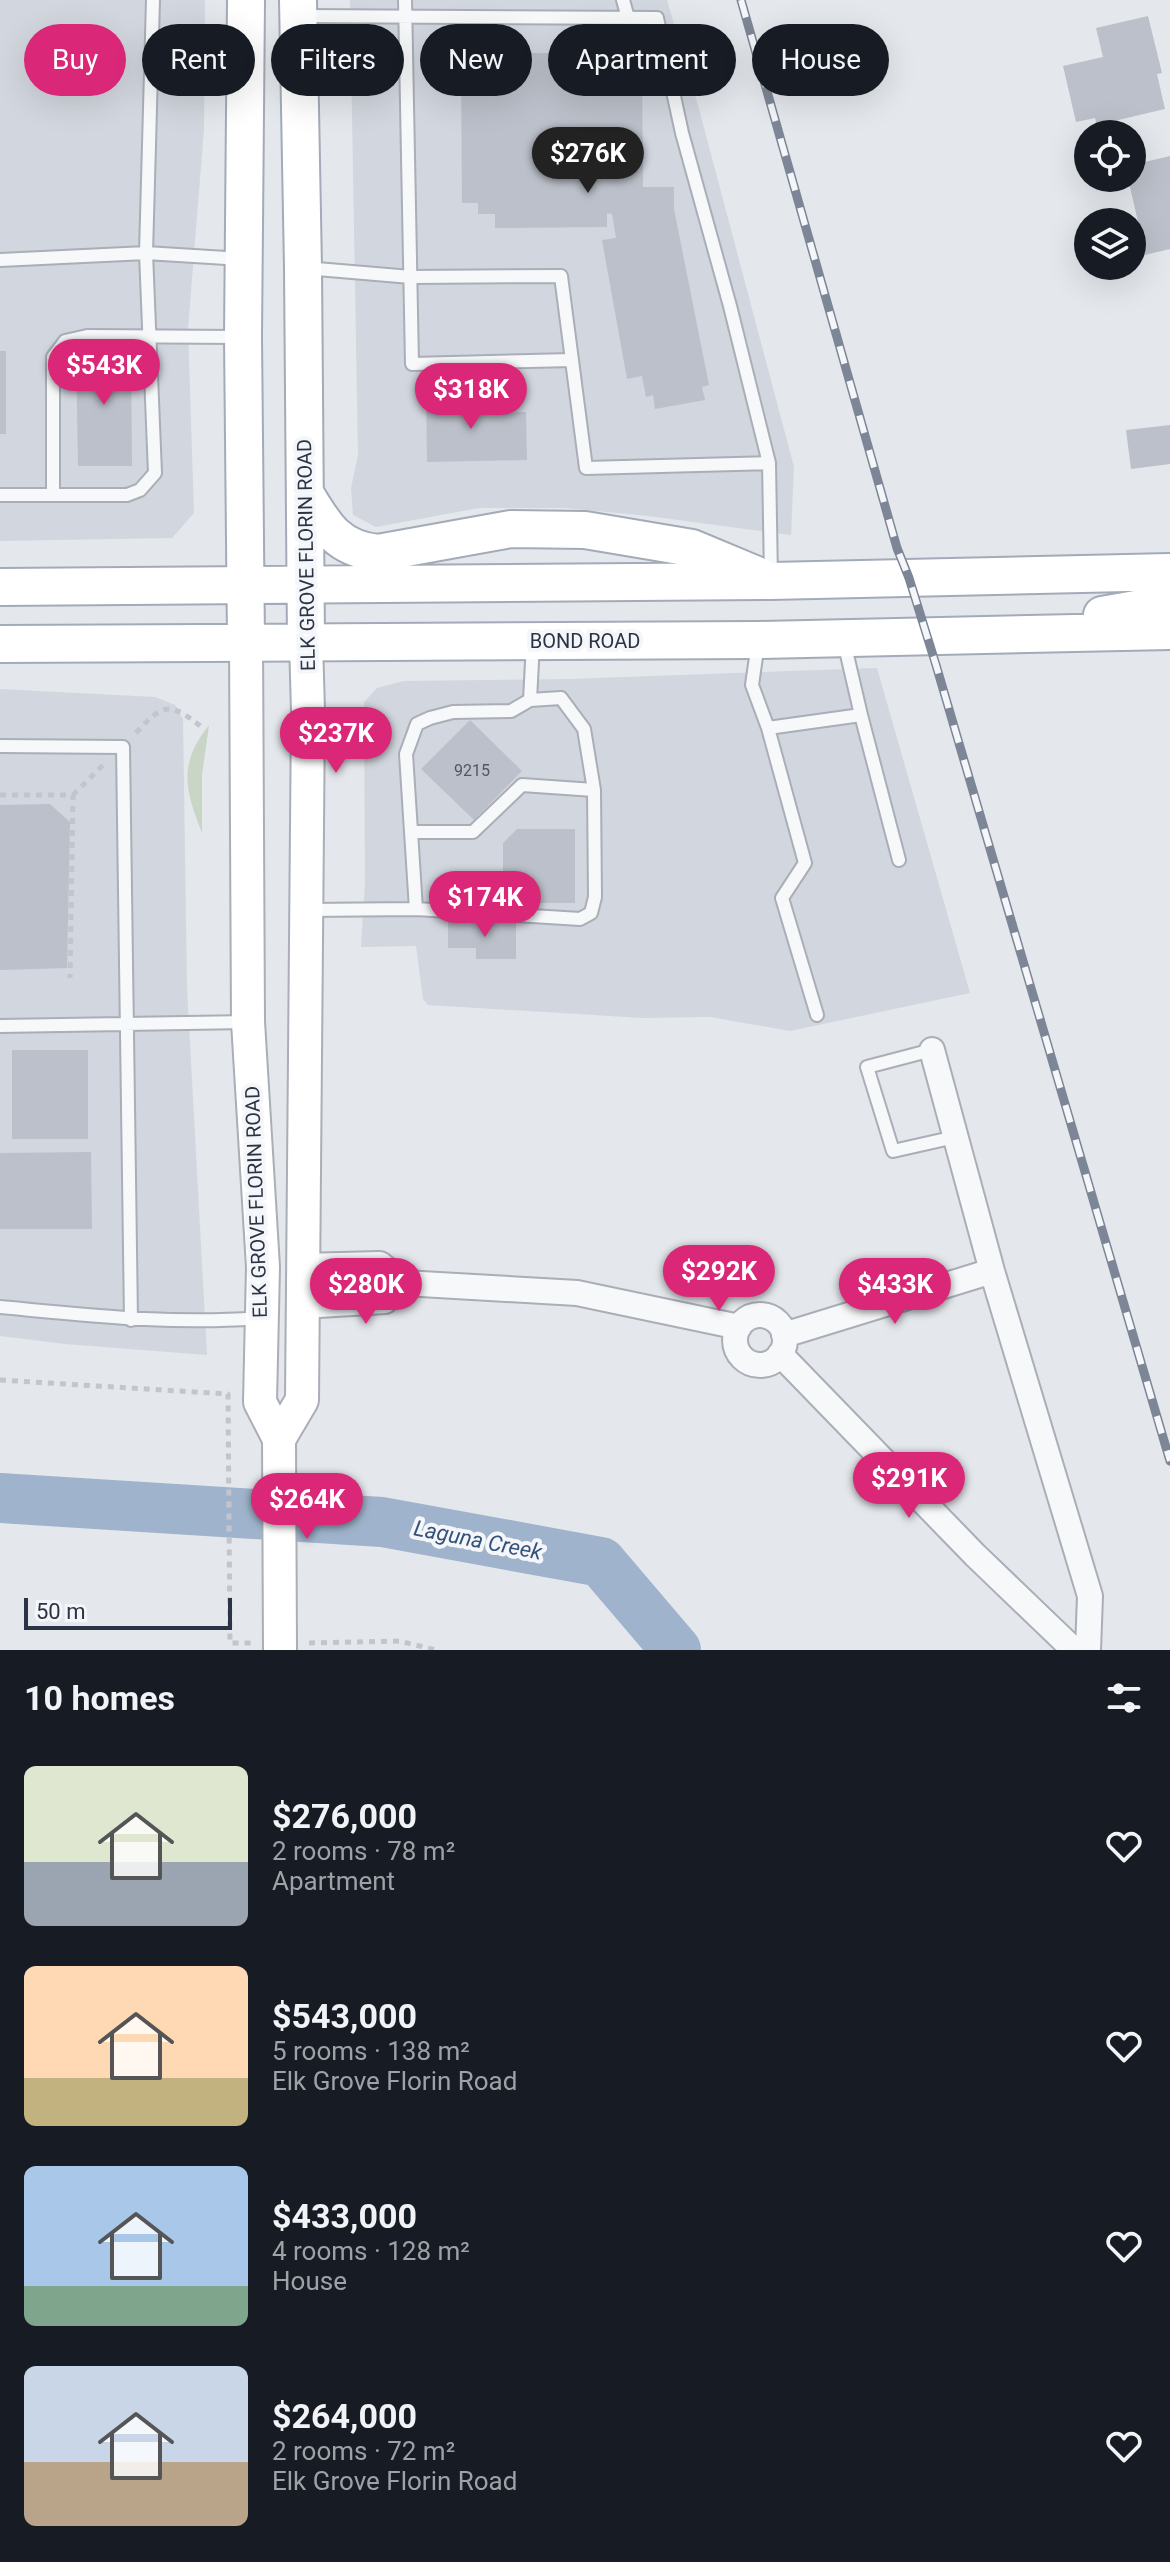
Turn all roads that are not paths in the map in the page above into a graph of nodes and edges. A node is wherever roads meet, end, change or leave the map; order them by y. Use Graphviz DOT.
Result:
graph roads {
  1 [pos="153,0"];
  2 [pos="246,0"];
  3 [pos="405,0"];
  4 [pos="623,0"];
  5 [pos="298,8"];
  6 [pos="406,17"];
  7 [pos="628,18"];
  8 [pos="146,253"];
  9 [pos="245,259"];
  10 [pos="0,260"];
  11 [pos="303,268"];
  12 [pos="411,277"];
  13 [pos="149,337"];
  14 [pos="243,337"];
  15 [pos="572,360"];
  16 [pos="769,463"];
  17 [pos="305,493"];
  18 [pos="0,495"];
  19 [pos="53,495"];
  20 [pos="1170,572"];
  21 [pos="771,581"];
  22 [pos="245,586"];
  23 [pos="305,586"];
  24 [pos="0,587"];
  25 [pos="1170,603"];
  26 [pos="1170,631"];
  27 [pos="1052,633"];
  28 [pos="843,638"];
  29 [pos="758,640"];
  30 [pos="246,641"];
  31 [pos="533,641"];
  32 [pos="306,642"];
  33 [pos="0,644"];
  34 [pos="530,700"];
  35 [pos="861,715"];
  36 [pos="768,728"];
  37 [pos="0,746"];
  38 [pos="594,790"];
  39 [pos="411,832"];
  40 [pos="899,860"];
  41 [pos="416,909"];
  42 [pos="307,910"];
  43 [pos="817,1015"];
  44 [pos="248,1022"];
  45 [pos="128,1024"];
  46 [pos="0,1026"];
  47 [pos="932,1050"];
  48 [pos="955,1137"];
  49 [pos="256,1169"];
  50 [pos="302,1266"];
  51 [pos="992,1271"];
  52 [pos="404,1283"];
  53 [pos="302,1306"];
  54 [pos="0,1307"];
  55 [pos="261,1318"];
  56 [pos="131,1320"];
  57 [pos="739,1327"];
  58 [pos="782,1345"];
  59 [pos="279,1439"];
  60 [pos="280,1646"];
  61 [pos="1074,1650"];
  62 [pos="1088,1650"];
  1 -- 8 [label="lane"];
  2 -- 9 [label="main road, ELK GROVE FLORIN ROAD"];
  3 -- 6 [label="lane"];
  4 -- 7 [label="lane"];
  5 -- 6 [label="lane"];
  5 -- 11 [label="main road, ELK GROVE FLORIN ROAD"];
  6 -- 7 [label="lane"];
  6 -- 12 [label="lane"];
  7 -- 16 [label="lane"];
  8 -- 9 [label="lane"];
  8 -- 10 [label="lane"];
  8 -- 13 [label="lane"];
  9 -- 14 [label="main road, ELK GROVE FLORIN ROAD"];
  11 -- 12 [label="lane"];
  11 -- 17 [label="main road, ELK GROVE FLORIN ROAD"];
  12 -- 15 [label="lane"];
  12 -- 15 [label="lane"];
  13 -- 14 [label="lane"];
  13 -- 19 [label="lane"];
  13 -- 19 [label="lane"];
  14 -- 22 [label="main road, ELK GROVE FLORIN ROAD"];
  15 -- 16 [label="lane"];
  16 -- 21 [label="lane"];
  17 -- 21 [label="main road"];
  17 -- 23 [label="main road, ELK GROVE FLORIN ROAD"];
  18 -- 19 [label="lane"];
  20 -- 21 [label="main road"];
  21 -- 23 [label="main road"];
  22 -- 23 [label="main road"];
  22 -- 24 [label="main road"];
  22 -- 30 [label="main road, ELK GROVE FLORIN ROAD"];
  23 -- 32 [label="main road, ELK GROVE FLORIN ROAD"];
  25 -- 27 [label="main road"];
  26 -- 27 [label="main road, BOND ROAD"];
  27 -- 28 [label="main road, BOND ROAD"];
  28 -- 29 [label="main road, BOND ROAD"];
  28 -- 35 [label="lane"];
  29 -- 31 [label="main road, BOND ROAD"];
  29 -- 36 [label="lane"];
  30 -- 32 [label="main road, BOND ROAD"];
  30 -- 33 [label="main road, BOND ROAD"];
  30 -- 44 [label="main road, ELK GROVE FLORIN ROAD"];
  31 -- 32 [label="main road, BOND ROAD"];
  31 -- 34 [label="lane"];
  32 -- 42 [label="main road, ELK GROVE FLORIN ROAD"];
  34 -- 38 [label="lane"];
  34 -- 39 [label="lane"];
  35 -- 36 [label="lane"];
  35 -- 40 [label="lane"];
  36 -- 43 [label="lane"];
  37 -- 45 [label="lane"];
  38 -- 39 [label="lane"];
  38 -- 41 [label="lane"];
  39 -- 41 [label="lane"];
  41 -- 42 [label="lane"];
  42 -- 50 [label="main road, ELK GROVE FLORIN ROAD"];
  44 -- 45 [label="lane"];
  44 -- 49 [label="main road, ELK GROVE FLORIN ROAD"];
  45 -- 46 [label="lane"];
  45 -- 56 [label="lane"];
  47 -- 48 [label="street"];
  47 -- 48 [label="lane"];
  48 -- 51 [label="street"];
  49 -- 53 [label="main road"];
  49 -- 55 [label="main road, ELK GROVE FLORIN ROAD"];
  50 -- 52 [label="street"];
  50 -- 53 [label="main road, ELK GROVE FLORIN ROAD"];
  51 -- 58 [label="street"];
  51 -- 62 [label="street"];
  52 -- 53 [label="street"];
  52 -- 57 [label="street"];
  53 -- 59 [label="main road, ELK GROVE FLORIN ROAD"];
  54 -- 56 [label="lane"];
  55 -- 56 [label="lane"];
  55 -- 59 [label="main road, ELK GROVE FLORIN ROAD"];
  57 -- 58 [label="street"];
  57 -- 58 [label="street"];
  58 -- 61 [label="street"];
  59 -- 60 [label="main road, ELK GROVE FLORIN ROAD"];
}
